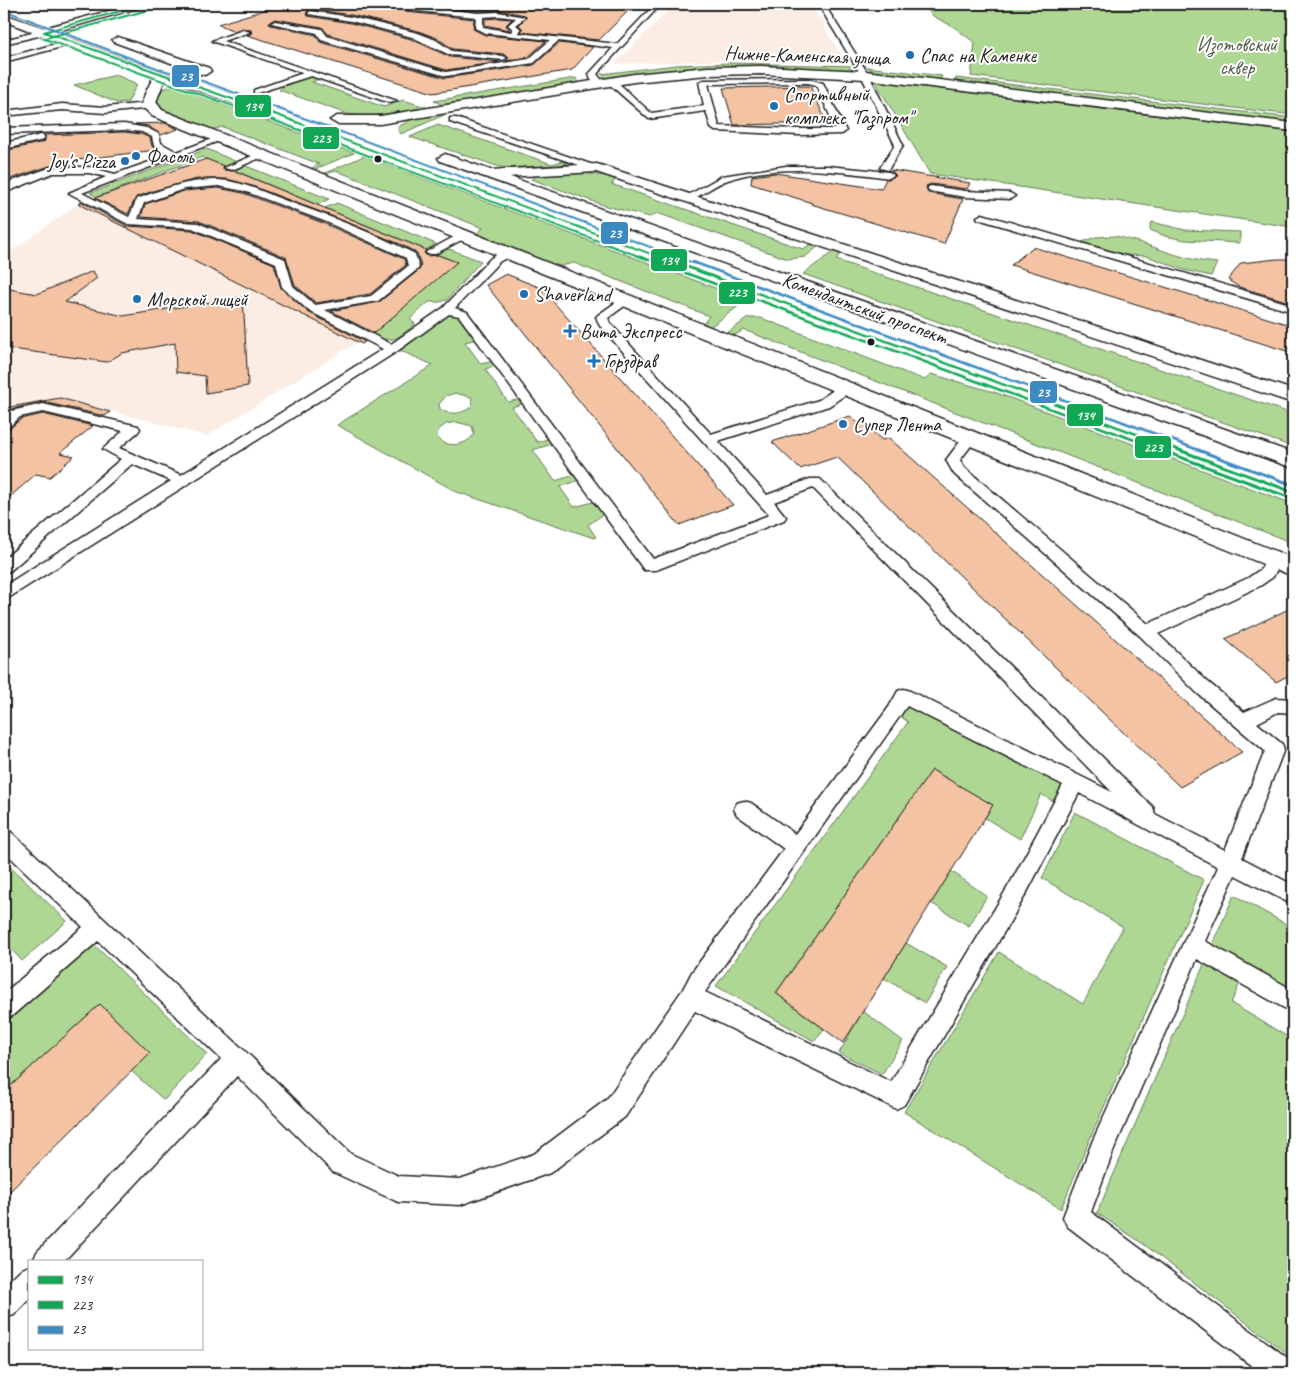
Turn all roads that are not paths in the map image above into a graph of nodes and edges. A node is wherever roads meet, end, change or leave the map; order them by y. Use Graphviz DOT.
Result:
graph roads {
  1 [pos="12,4"];
  2 [pos="146,4"];
  3 [pos="403,4"];
  4 [pos="440,4"];
  5 [pos="658,4"];
  6 [pos="821,4"];
  7 [pos="158,5"];
  8 [pos="333,6"];
  9 [pos="133,8"];
  10 [pos="310,13"];
  11 [pos="498,14"];
  12 [pos="478,15"];
  13 [pos="4,16"];
  14 [pos="301,16"];
  15 [pos="293,18"];
  16 [pos="72,24"];
  17 [pos="44,32"];
  18 [pos="246,32"];
  19 [pos="512,35"];
  20 [pos="556,38"];
  21 [pos="4,42"];
  22 [pos="70,42"];
  23 [pos="618,46"];
  24 [pos="4,60"];
  25 [pos="531,60"];
  26 [pos="311,73"];
  27 [pos="865,75"];
  28 [pos="160,76"];
  29 [pos="606,82"];
  30 [pos="257,92"];
  31 [pos="393,101"];
  32 [pos="149,106"];
  33 [pos="709,108"];
  34 [pos="4,114"];
  35 [pos="337,120"];
  36 [pos="380,120"];
  37 [pos="453,120"];
  38 [pos="1293,127"];
  39 [pos="87,128"];
  40 [pos="4,130"];
  41 [pos="368,131"];
  42 [pos="220,139"];
  43 [pos="4,146"];
  44 [pos="176,155"];
  45 [pos="262,155"];
  46 [pos="229,168"];
  47 [pos="597,168"];
  48 [pos="490,174"];
  49 [pos="116,177"];
  50 [pos="931,189"];
  51 [pos="4,190"];
  52 [pos="1010,196"];
  53 [pos="688,198"];
  54 [pos="982,217"];
  55 [pos="132,222"];
  56 [pos="463,236"];
  57 [pos="431,252"];
  58 [pos="507,253"];
  59 [pos="626,300"];
  60 [pos="313,309"];
  61 [pos="1293,309"];
  62 [pos="447,310"];
  63 [pos="392,349"];
  64 [pos="846,388"];
  65 [pos="1293,397"];
  66 [pos="4,424"];
  67 [pos="970,438"];
  68 [pos="709,439"];
  69 [pos="130,458"];
  70 [pos="1293,461"];
  71 [pos="183,481"];
  72 [pos="1293,492"];
  73 [pos="764,501"];
  74 [pos="1274,559"];
  75 [pos="4,567"];
  76 [pos="1293,567"];
  77 [pos="4,593"];
  78 [pos="1146,632"];
  79 [pos="1293,706"];
  80 [pos="1242,722"];
  81 [pos="1074,782"];
  82 [pos="744,809"];
  83 [pos="1157,824"];
  84 [pos="4,838"];
  85 [pos="797,846"];
  86 [pos="1229,861"];
  87 [pos="1293,895"];
  88 [pos="98,927"];
  89 [pos="1192,945"];
  90 [pos="691,997"];
  91 [pos="1293,1002"];
  92 [pos="4,1008"];
  93 [pos="237,1059"];
  94 [pos="47,1260"];
  95 [pos="28,1280"];
  96 [pos="4,1305"];
  97 [pos="1284,1373"];
  1 -- 16 [label="main road, Комендантский проспект"];
  2 -- 9 [label="main road"];
  3 -- 12 [label="lane"];
  4 -- 11 [label="lane"];
  5 -- 23 [label="lane"];
  6 -- 27 [label="lane"];
  7 -- 9 [label="main road"];
  8 -- 10 [label="lane"];
  9 -- 16 [label="main road"];
  10 -- 14 [label="lane"];
  10 -- 25 [label="lane"];
  11 -- 12 [label="lane"];
  11 -- 19 [label="lane"];
  12 -- 19 [label="lane"];
  13 -- 17 [label="main road, Комендантский проспект"];
  15 -- 25 [label="lane"];
  16 -- 17 [label="main road"];
  16 -- 30 [label="main road, Комендантский проспект"];
  17 -- 21 [label="lane"];
  17 -- 22 [label="main road, Комендантский проспект"];
  18 -- 26 [label="lane"];
  19 -- 20 [label="lane"];
  20 -- 23 [label="lane"];
  20 -- 25 [label="lane"];
  22 -- 24 [label="lane"];
  22 -- 28 [label="main road, Комендантский проспект"];
  23 -- 29 [label="lane"];
  26 -- 30 [label="lane"];
  26 -- 31 [label="lane"];
  27 -- 29 [label="main road, Нижне-Каменская улица"];
  27 -- 38 [label="main road, Нижне-Каменская улица"];
  27 -- 53 [label="lane"];
  28 -- 32 [label="main road"];
  28 -- 72 [label="main road, Комендантский проспект"];
  29 -- 33 [label="lane"];
  29 -- 36 [label="main road, Нижне-Каменская улица"];
  30 -- 35 [label="main road, Комендантский проспект"];
  32 -- 34 [label="lane"];
  32 -- 42 [label="main road"];
  33 -- 33 [label="lane"];
  35 -- 36 [label="main road, Нижне-Каменская улица"];
  35 -- 41 [label="main road, Комендантский проспект"];
  36 -- 41 [label="main road"];
  37 -- 47 [label="lane"];
  39 -- 40 [label="lane"];
  39 -- 43 [label="lane"];
  39 -- 44 [label="lane"];
  41 -- 48 [label="main road, Комендантский проспект"];
  42 -- 44 [label="lane"];
  42 -- 45 [label="main road"];
  44 -- 49 [label="lane"];
  45 -- 46 [label="lane"];
  45 -- 56 [label="main road"];
  47 -- 48 [label="main road"];
  47 -- 53 [label="main road"];
  48 -- 70 [label="main road, Комендантский проспект"];
  49 -- 51 [label="lane"];
  49 -- 55 [label="lane"];
  50 -- 52 [label="lane"];
  53 -- 65 [label="main road"];
  54 -- 61 [label="lane"];
  55 -- 60 [label="lane"];
  55 -- 60 [label="lane"];
  56 -- 57 [label="lane"];
  56 -- 58 [label="main road"];
  58 -- 59 [label="main road"];
  58 -- 62 [label="lane"];
  59 -- 64 [label="main road"];
  59 -- 68 [label="lane"];
  60 -- 63 [label="lane"];
  62 -- 63 [label="lane"];
  62 -- 73 [label="lane"];
  63 -- 71 [label="lane"];
  64 -- 67 [label="main road"];
  64 -- 68 [label="lane"];
  66 -- 69 [label="lane"];
  67 -- 74 [label="main road"];
  67 -- 78 [label="lane"];
  68 -- 73 [label="lane"];
  69 -- 71 [label="lane"];
  69 -- 75 [label="lane"];
  71 -- 77 [label="lane"];
  73 -- 83 [label="lane"];
  74 -- 76 [label="main road"];
  74 -- 78 [label="lane"];
  78 -- 80 [label="lane"];
  79 -- 80 [label="lane"];
  80 -- 86 [label="lane"];
  81 -- 83 [label="lane"];
  81 -- 85 [label="lane"];
  81 -- 90 [label="lane"];
  82 -- 85 [label="lane"];
  83 -- 86 [label="lane"];
  84 -- 88 [label="lane"];
  85 -- 90 [label="lane"];
  86 -- 87 [label="lane"];
  86 -- 89 [label="lane"];
  88 -- 92 [label="lane"];
  88 -- 93 [label="lane"];
  89 -- 91 [label="lane"];
  89 -- 97 [label="lane"];
  90 -- 93 [label="lane"];
  93 -- 94 [label="lane"];
  95 -- 96 [label="lane"];
}
